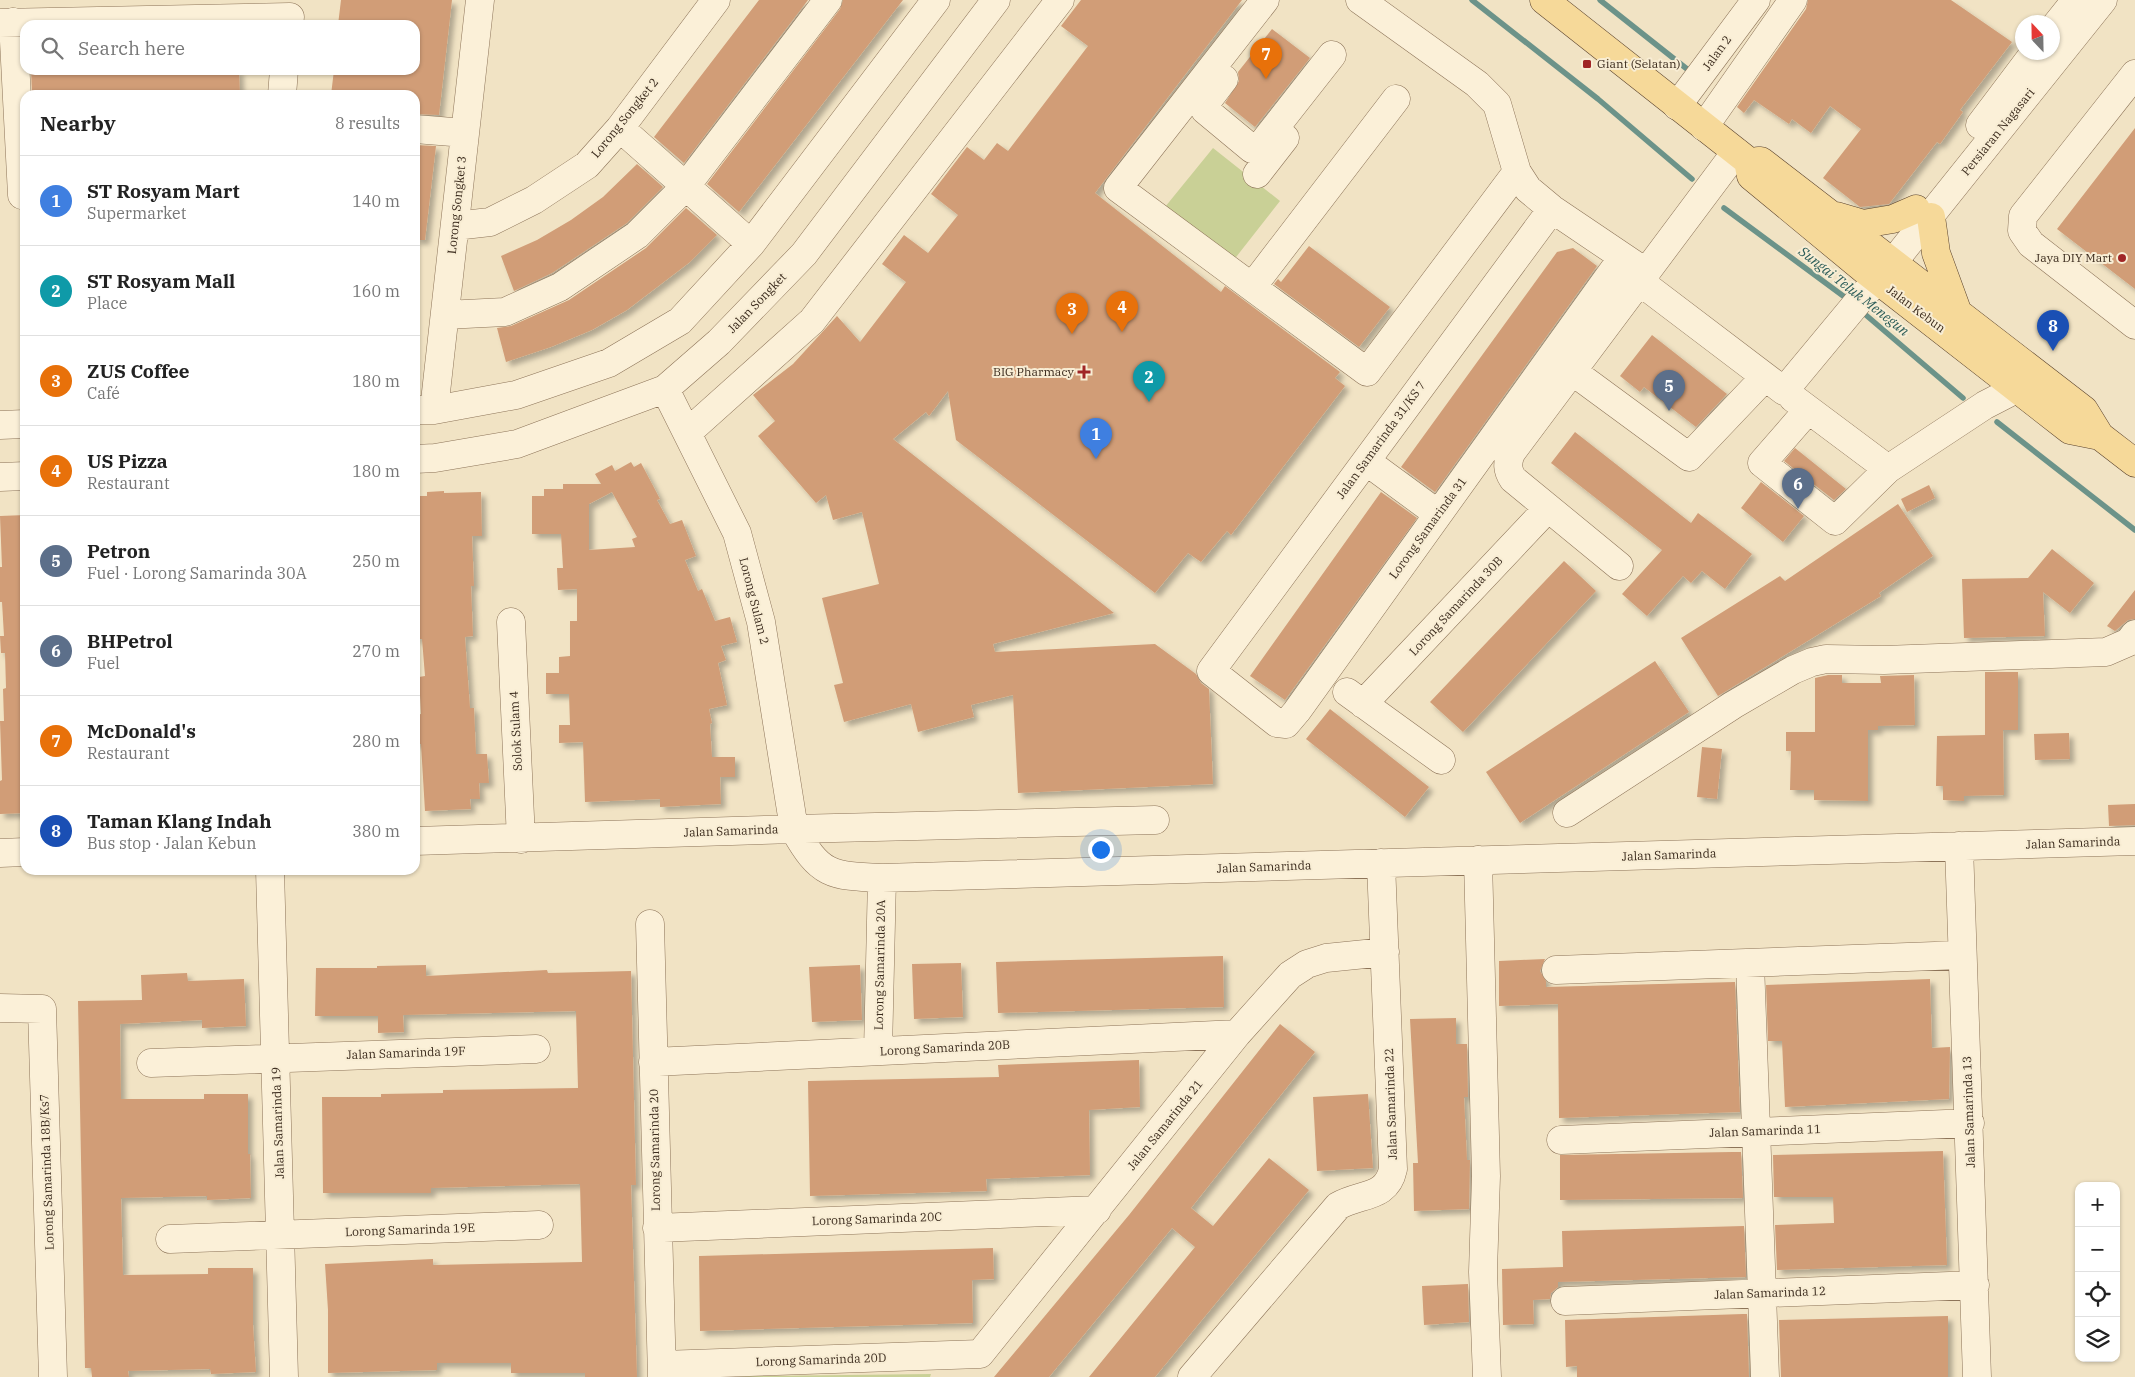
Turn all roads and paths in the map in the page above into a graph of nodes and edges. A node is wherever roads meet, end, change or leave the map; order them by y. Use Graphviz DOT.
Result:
graph roads {
  1 [pos="480,0"];
  2 [pos="716,0"];
  3 [pos="828,0"];
  4 [pos="936,0"];
  5 [pos="996,0"];
  6 [pos="1060,0"];
  7 [pos="1360,0"];
  8 [pos="1793,0"];
  9 [pos="2076,0"];
  10 [pos="2103,0"];
  11 [pos="1551,2"];
  12 [pos="1751,2"];
  13 [pos="1268,4"];
  14 [pos="104,10"];
  15 [pos="290,14"];
  16 [pos="29,20"];
  17 [pos="2060,20"];
  18 [pos="20,21"];
  19 [pos="7,23"];
  20 [pos="2030,60"];
  21 [pos="2135,74"];
  22 [pos="284,75"];
  23 [pos="282,90"];
  24 [pos="1396,99"];
  25 [pos="1678,106"];
  26 [pos="1704,127"];
  27 [pos="420,128"];
  28 [pos="620,128"];
  29 [pos="465,133"];
  30 [pos="1742,156"];
  31 [pos="1257,174"];
  32 [pos="1511,179"];
  33 [pos="686,186"];
  34 [pos="16,195"];
  35 [pos="1552,209"];
  36 [pos="1923,213"];
  37 [pos="1830,214"];
  38 [pos="455,226"];
  39 [pos="750,244"];
  40 [pos="1623,257"];
  41 [pos="1642,277"];
  42 [pos="1871,282"];
  43 [pos="1252,287"];
  44 [pos="445,315"];
  45 [pos="1959,316"];
  46 [pos="2135,325"];
  47 [pos="1572,372"];
  48 [pos="1774,384"];
  49 [pos="2018,388"];
  50 [pos="664,389"];
  51 [pos="424,410"];
  52 [pos="1808,410"];
  53 [pos="20,424"];
  54 [pos="0,425"];
  55 [pos="687,433"];
  56 [pos="2100,436"];
  57 [pos="420,459"];
  58 [pos="1366,461"];
  59 [pos="2135,463"];
  60 [pos="1888,469"];
  61 [pos="20,476"];
  62 [pos="0,477"];
  63 [pos="1548,508"];
  64 [pos="1438,514"];
  65 [pos="1620,566"];
  66 [pos="511,622"];
  67 [pos="2135,634"];
  68 [pos="1211,671"];
  69 [pos="1441,760"];
  70 [pos="1567,813"];
  71 [pos="1155,820"];
  72 [pos="794,828"];
  73 [pos="521,839"];
  74 [pos="420,841"];
  75 [pos="2135,841"];
  76 [pos="1959,846"];
  77 [pos="20,852"];
  78 [pos="0,853"];
  79 [pos="1382,863"];
  80 [pos="1478,873"];
  81 [pos="270,875"];
  82 [pos="882,878"];
  83 [pos="650,924"];
  84 [pos="1385,952"];
  85 [pos="1962,955"];
  86 [pos="1750,963"];
  87 [pos="1556,970"];
  88 [pos="0,1008"];
  89 [pos="1237,1034"];
  90 [pos="536,1049"];
  91 [pos="878,1051"];
  92 [pos="276,1057"];
  93 [pos="151,1062"];
  94 [pos="653,1062"];
  95 [pos="1970,1122"];
  96 [pos="1756,1131"];
  97 [pos="1561,1140"];
  98 [pos="1097,1210"];
  99 [pos="539,1225"];
  100 [pos="657,1228"];
  101 [pos="281,1235"];
  102 [pos="170,1239"];
  103 [pos="1975,1285"];
  104 [pos="1762,1294"];
  105 [pos="1565,1301"];
  106 [pos="980,1354"];
  107 [pos="662,1371"];
  108 [pos="53,1377"];
  109 [pos="284,1377"];
  110 [pos="1192,1377"];
  111 [pos="1487,1377"];
  112 [pos="1765,1377"];
  113 [pos="1978,1377"];
  1 -- 29 [label="street, Lorong Songket 3"];
  2 -- 28 [label="street, Lorong Songket 2"];
  3 -- 33 [label="street"];
  4 -- 39 [label="street"];
  5 -- 50 [label="street, Jalan Songket"];
  6 -- 55 [label="street"];
  7 -- 32 [label="street"];
  8 -- 26 [label="street"];
  9 -- 17 [label="street"];
  10 -- 36 [label="street, Persiaran Nagasari"];
  11 -- 25 [label="main road, Jalan Kebun"];
  12 -- 25 [label="street, Jalan 2"];
  13 -- 31 [label="street"];
  13 -- 43 [label="street"];
  14 -- 15 [label="street"];
  14 -- 16 [label="street"];
  18 -- 19 [label="street"];
  19 -- 34 [label="street"];
  20 -- 36 [label="street, Persiaran Nagasari"];
  21 -- 46 [label="street"];
  22 -- 23 [label="street"];
  24 -- 43 [label="street"];
  25 -- 26 [label="main road, Jalan Kebun"];
  26 -- 30 [label="main road, Jalan Kebun"];
  27 -- 29 [label="street"];
  28 -- 33 [label="street"];
  28 -- 38 [label="street, Lorong Songket 2"];
  29 -- 38 [label="street, Lorong Songket 3"];
  30 -- 37 [label="main road, Jalan Kebun"];
  30 -- 41 [label="street"];
  30 -- 42 [label="main road, Jalan Kebun"];
  32 -- 35 [label="street"];
  32 -- 43 [label="street"];
  33 -- 39 [label="street"];
  33 -- 44 [label="street"];
  35 -- 40 [label="street"];
  35 -- 58 [label="street, Jalan Samarinda 31/KS 7"];
  36 -- 37 [label="main road"];
  36 -- 42 [label="street, Persiaran Nagasari"];
  36 -- 45 [label="main road"];
  37 -- 42 [label="main road, Jalan Kebun"];
  38 -- 44 [label="street, Lorong Songket 3"];
  39 -- 51 [label="street"];
  40 -- 41 [label="street"];
  40 -- 64 [label="street, Lorong Samarinda 31"];
  41 -- 47 [label="street"];
  41 -- 48 [label="street"];
  42 -- 45 [label="main road, Jalan Kebun"];
  42 -- 48 [label="street, Persiaran Nagasari"];
  42 -- 49 [label="main road, Jalan Kebun"];
  44 -- 51 [label="street, Lorong Songket 3"];
  45 -- 56 [label="main road, Jalan Kebun"];
  47 -- 48 [label="street, Persiaran Nagasari"];
  47 -- 63 [label="street"];
  48 -- 52 [label="street"];
  49 -- 56 [label="main road, Jalan Kebun"];
  49 -- 60 [label="street"];
  50 -- 55 [label="street, Lorong Sulam 2"];
  50 -- 57 [label="street, Jalan Songket"];
  52 -- 60 [label="street"];
  52 -- 60 [label="street"];
  53 -- 54 [label="street"];
  55 -- 72 [label="street, Lorong Sulam 2"];
  56 -- 59 [label="main road, Jalan Kebun"];
  58 -- 64 [label="street"];
  58 -- 68 [label="street, Jalan Samarinda 31/KS 7"];
  61 -- 62 [label="street"];
  63 -- 65 [label="street"];
  63 -- 69 [label="street, Lorong Samarinda 30B"];
  64 -- 68 [label="street, Lorong Samarinda 31"];
  66 -- 73 [label="street, Solok Sulam 4"];
  67 -- 70 [label="street"];
  71 -- 72 [label="street"];
  72 -- 73 [label="street, Jalan Samarinda"];
  72 -- 82 [label="street, Jalan Samarinda"];
  73 -- 74 [label="street, Jalan Samarinda"];
  75 -- 76 [label="street, Jalan Samarinda"];
  76 -- 80 [label="street, Jalan Samarinda"];
  76 -- 85 [label="street, Jalan Samarinda 13"];
  77 -- 78 [label="street"];
  79 -- 80 [label="street, Jalan Samarinda"];
  79 -- 82 [label="street, Jalan Samarinda"];
  79 -- 84 [label="street, Jalan Samarinda 22"];
  80 -- 111 [label="street"];
  81 -- 92 [label="street, Jalan Samarinda 19"];
  82 -- 91 [label="street, Lorong Samarinda 20A"];
  83 -- 94 [label="street, Lorong Samarinda 20"];
  84 -- 89 [label="street, Jalan Samarinda 21"];
  84 -- 110 [label="street, Jalan Samarinda 22"];
  85 -- 86 [label="street"];
  85 -- 95 [label="street, Jalan Samarinda 13"];
  86 -- 87 [label="street"];
  86 -- 96 [label="street"];
  88 -- 108 [label="street, Lorong Samarinda 18B/Ks7"];
  89 -- 91 [label="street, Lorong Samarinda 20B"];
  89 -- 98 [label="street, Jalan Samarinda 21"];
  90 -- 92 [label="street, Jalan Samarinda 19F"];
  91 -- 94 [label="street, Lorong Samarinda 20B"];
  92 -- 93 [label="street, Jalan Samarinda 19F"];
  92 -- 101 [label="street, Jalan Samarinda 19"];
  94 -- 100 [label="street, Lorong Samarinda 20"];
  95 -- 96 [label="street, Jalan Samarinda 11"];
  95 -- 103 [label="street, Jalan Samarinda 13"];
  96 -- 97 [label="street, Jalan Samarinda 11"];
  96 -- 104 [label="street"];
  98 -- 100 [label="street, Lorong Samarinda 20C"];
  98 -- 106 [label="street, Jalan Samarinda 21"];
  99 -- 101 [label="street, Lorong Samarinda 19E"];
  100 -- 107 [label="street, Lorong Samarinda 20"];
  101 -- 102 [label="street, Lorong Samarinda 19E"];
  101 -- 109 [label="street, Jalan Samarinda 19"];
  103 -- 104 [label="street, Jalan Samarinda 12"];
  103 -- 113 [label="street, Jalan Samarinda 13"];
  104 -- 105 [label="street, Jalan Samarinda 12"];
  104 -- 112 [label="street"];
  106 -- 107 [label="street, Lorong Samarinda 20D"];
}
